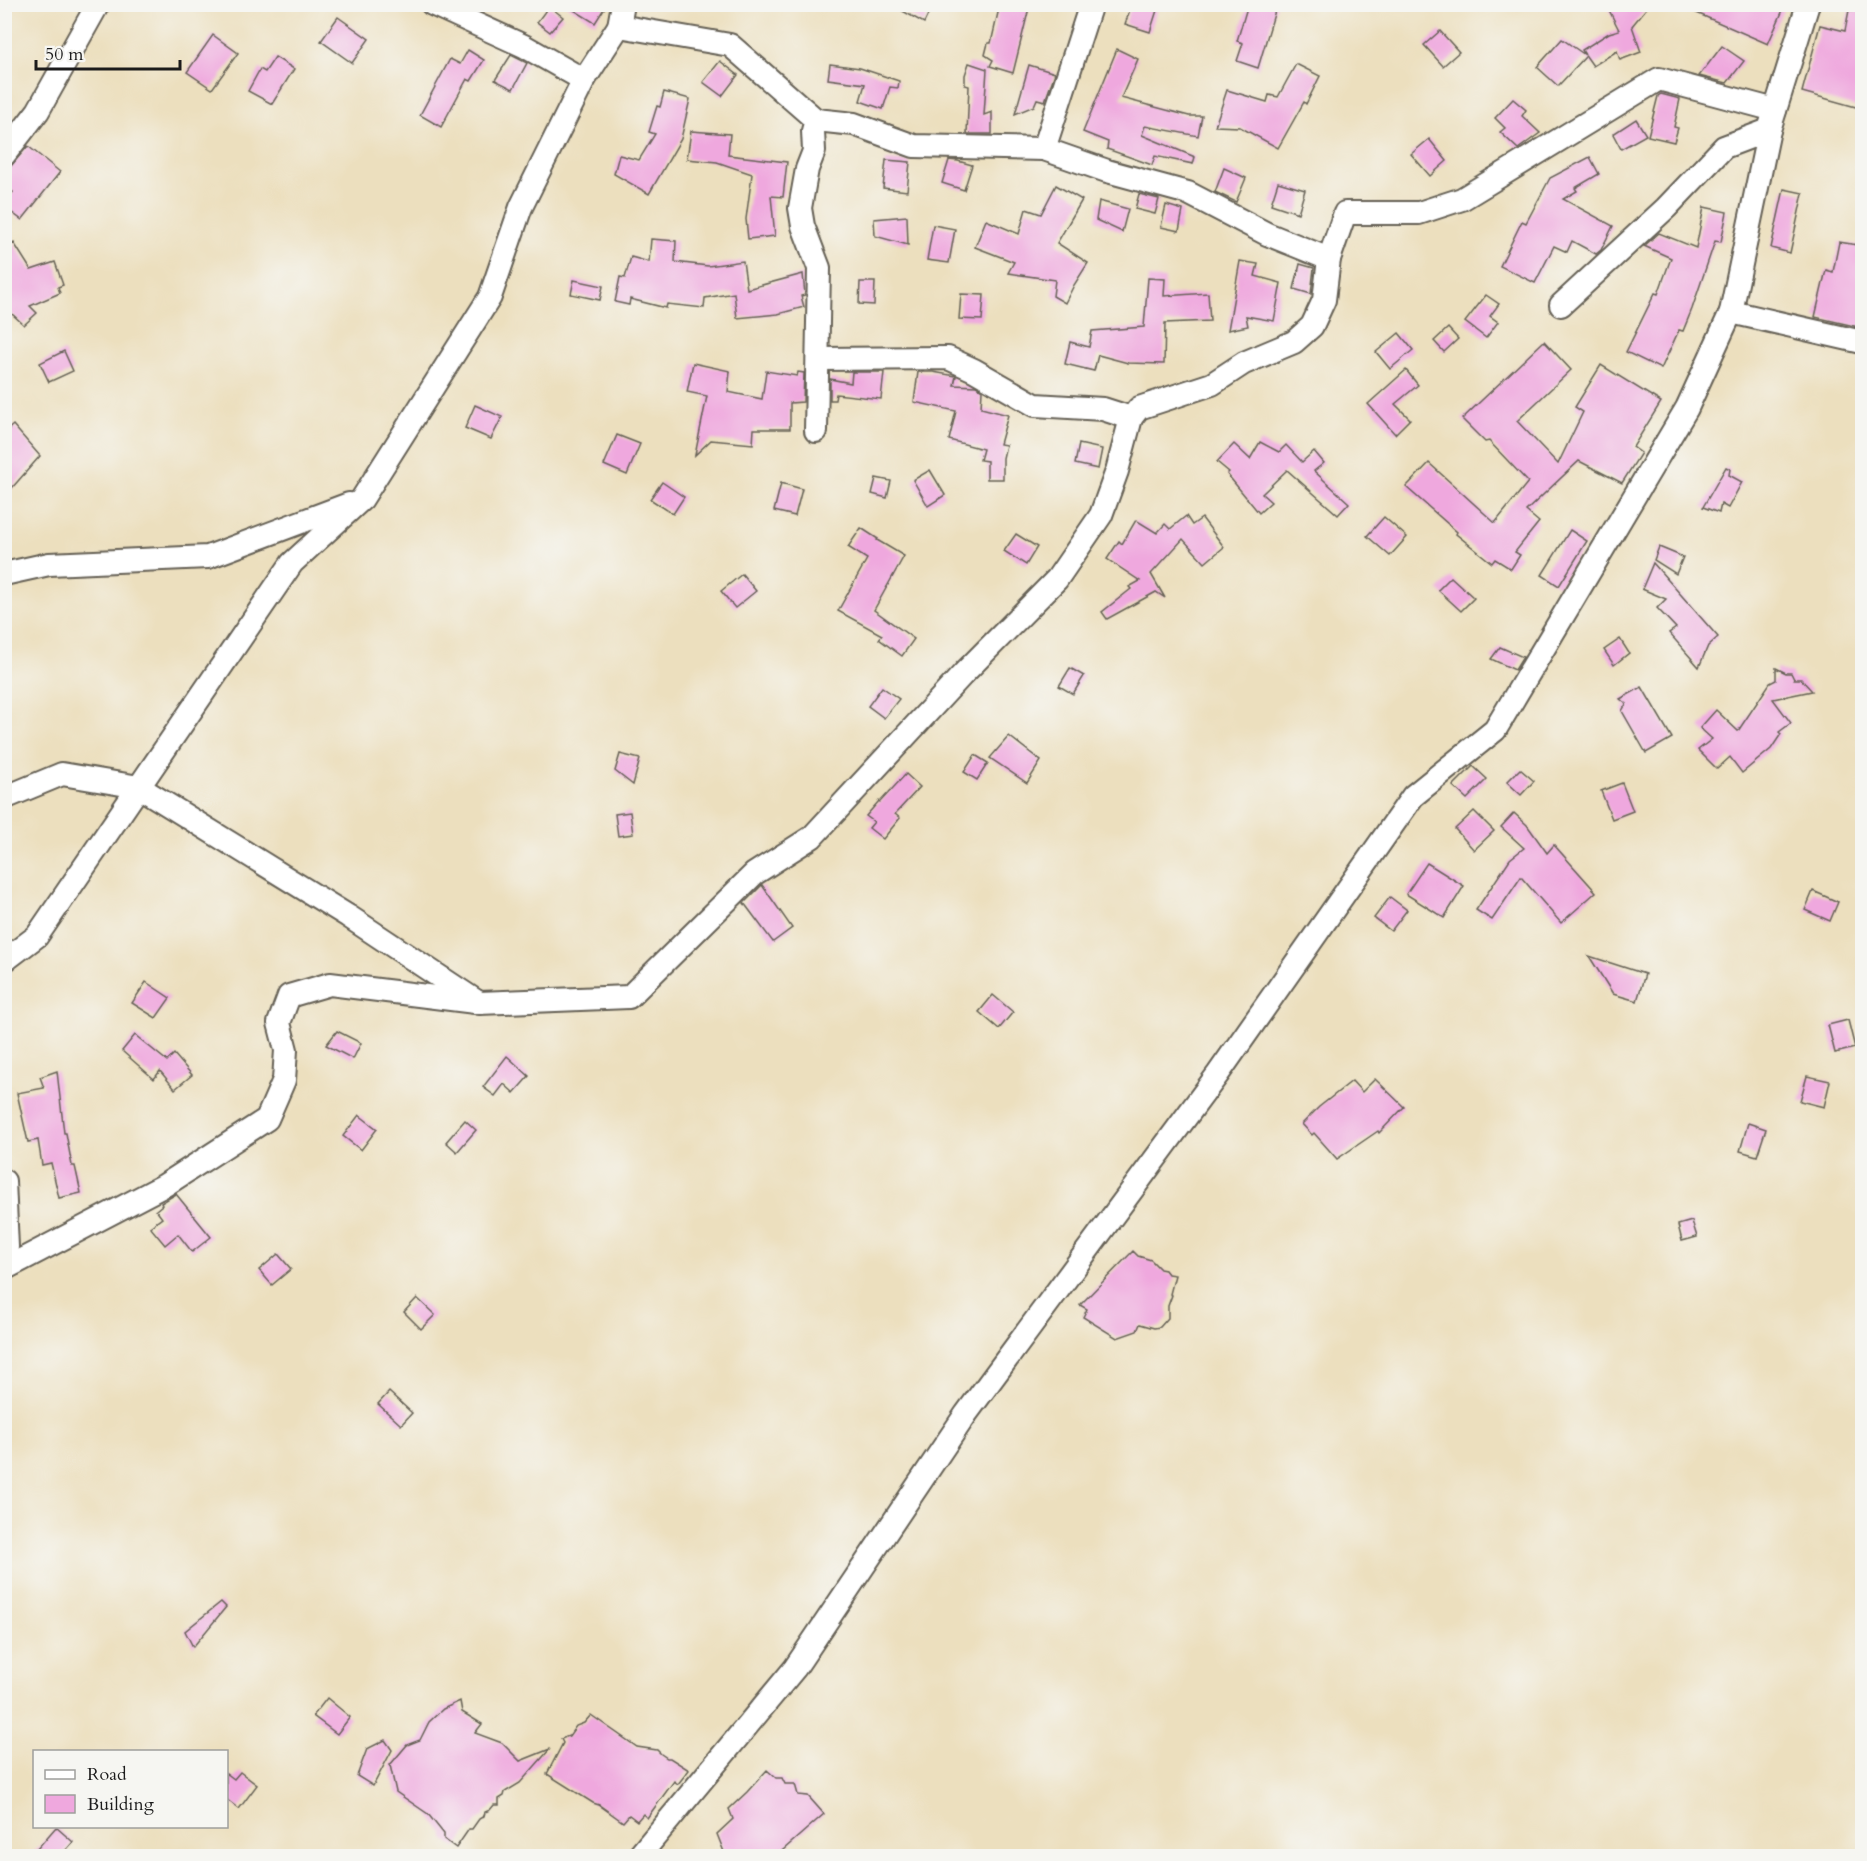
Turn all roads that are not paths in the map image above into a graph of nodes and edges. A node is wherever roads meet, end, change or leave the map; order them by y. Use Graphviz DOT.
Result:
graph roads {
  1 [pos="98,4"];
  2 [pos="432,4"];
  3 [pos="1091,4"];
  4 [pos="1808,4"];
  5 [pos="621,15"];
  6 [pos="584,80"];
  7 [pos="816,120"];
  8 [pos="1772,120"];
  9 [pos="1044,149"];
  10 [pos="4,155"];
  11 [pos="1329,259"];
  12 [pos="1561,304"];
  13 [pos="1731,312"];
  14 [pos="1863,342"];
  15 [pos="818,359"];
  16 [pos="1131,418"];
  17 [pos="816,431"];
  18 [pos="362,499"];
  19 [pos="6,571"];
  20 [pos="139,787"];
  21 [pos="4,798"];
  22 [pos="4,961"];
  23 [pos="479,1003"];
  24 [pos="4,1181"];
  25 [pos="4,1255"];
  26 [pos="4,1269"];
  27 [pos="639,1857"];
  1 -- 10 [label="street"];
  2 -- 6 [label="street"];
  3 -- 9 [label="street"];
  4 -- 8 [label="street"];
  5 -- 6 [label="street"];
  5 -- 7 [label="street"];
  6 -- 18 [label="street"];
  7 -- 9 [label="street"];
  7 -- 15 [label="street"];
  8 -- 11 [label="street"];
  8 -- 12 [label="street"];
  8 -- 13 [label="street"];
  9 -- 11 [label="street"];
  11 -- 16 [label="street"];
  13 -- 14 [label="street"];
  13 -- 27 [label="street"];
  15 -- 16 [label="street"];
  15 -- 17 [label="street"];
  16 -- 23 [label="street"];
  18 -- 19 [label="street"];
  18 -- 20 [label="street"];
  20 -- 21 [label="street"];
  20 -- 22 [label="street"];
  20 -- 23 [label="street"];
  23 -- 26 [label="street"];
  24 -- 25 [label="street"];
}
